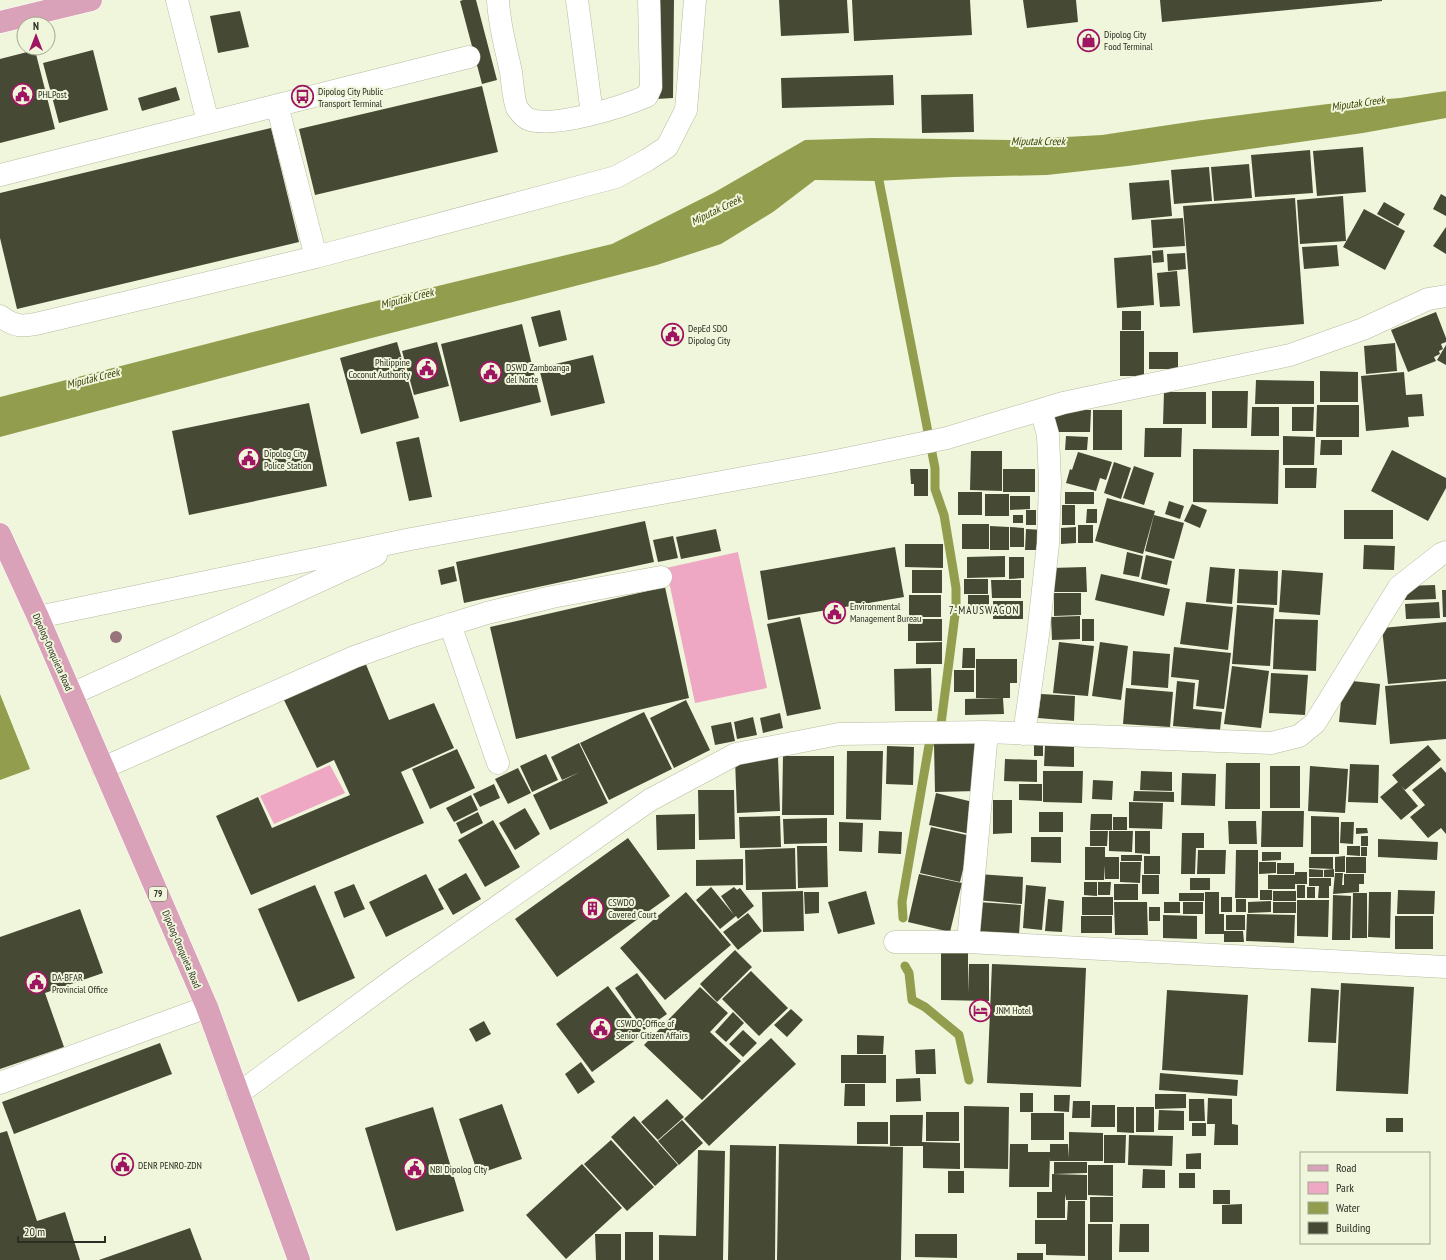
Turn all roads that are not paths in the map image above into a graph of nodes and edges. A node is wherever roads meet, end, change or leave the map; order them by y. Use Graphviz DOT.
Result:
graph roads {
  1 [pos="91,0"];
  2 [pos="177,0"];
  3 [pos="498,0"];
  4 [pos="577,0"];
  5 [pos="649,0"];
  6 [pos="695,0"];
  7 [pos="0,22"];
  8 [pos="469,57"];
  9 [pos="277,105"];
  10 [pos="592,114"];
  11 [pos="208,122"];
  12 [pos="0,175"];
  13 [pos="316,257"];
  14 [pos="1446,296"];
  15 [pos="0,316"];
  16 [pos="1041,410"];
  17 [pos="0,534"];
  18 [pos="411,539"];
  19 [pos="1446,552"];
  20 [pos="661,577"];
  21 [pos="38,617"];
  22 [pos="450,624"];
  23 [pos="72,694"];
  24 [pos="987,732"];
  25 [pos="1024,734"];
  26 [pos="498,763"];
  27 [pos="103,768"];
  28 [pos="895,942"];
  29 [pos="968,942"];
  30 [pos="1446,967"];
  31 [pos="207,1007"];
  32 [pos="0,1083"];
  33 [pos="238,1094"];
  34 [pos="299,1260"];
  1 -- 7 [label="main road"];
  2 -- 11 [label="street"];
  3 -- 10 [label="street"];
  4 -- 10 [label="street"];
  5 -- 10 [label="street"];
  6 -- 13 [label="street"];
  8 -- 9 [label="street"];
  9 -- 11 [label="street"];
  9 -- 13 [label="street"];
  11 -- 12 [label="street"];
  13 -- 15 [label="street"];
  14 -- 16 [label="street"];
  16 -- 18 [label="street"];
  16 -- 25 [label="street"];
  17 -- 21 [label="main road, Dipolog-Oroquieta Road / 79"];
  18 -- 21 [label="street"];
  18 -- 23 [label="street"];
  19 -- 25 [label="street"];
  20 -- 22 [label="street"];
  21 -- 23 [label="main road, Dipolog-Oroquieta Road / 79"];
  22 -- 26 [label="street"];
  22 -- 27 [label="street"];
  23 -- 27 [label="main road, Dipolog-Oroquieta Road / 79"];
  24 -- 25 [label="street"];
  24 -- 29 [label="street"];
  24 -- 33 [label="street"];
  27 -- 31 [label="main road, Dipolog-Oroquieta Road / 79"];
  28 -- 29 [label="street"];
  29 -- 30 [label="street"];
  31 -- 32 [label="street"];
  31 -- 33 [label="main road, Dipolog-Oroquieta Road / 79"];
  33 -- 34 [label="main road, Dipolog-Oroquieta Road / 79"];
}
